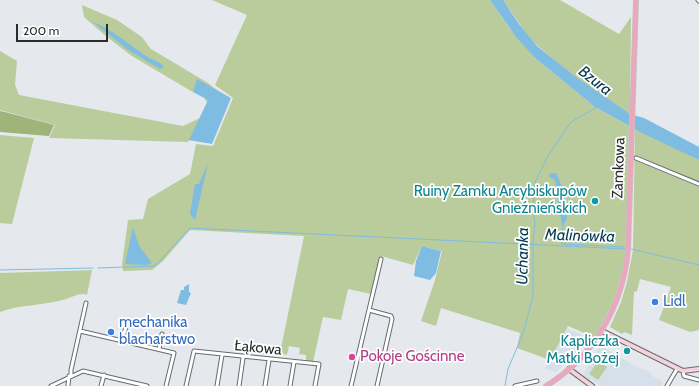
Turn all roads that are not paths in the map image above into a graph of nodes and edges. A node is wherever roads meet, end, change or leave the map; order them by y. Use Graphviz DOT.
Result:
graph roads {
  1 [pos="636,0"];
  2 [pos="636,158"];
  3 [pos="699,184"];
  4 [pos="381,259"];
  5 [pos="86,303"];
  6 [pos="369,310"];
  7 [pos="126,327"];
  8 [pos="80,331"];
  9 [pos="602,331"];
  10 [pos="162,334"];
  11 [pos="122,340"];
  12 [pos="159,349"];
  13 [pos="222,355"];
  14 [pos="243,358"];
  15 [pos="269,360"];
  16 [pos="294,362"];
  17 [pos="677,369"];
  18 [pos="699,369"];
  19 [pos="569,370"];
  20 [pos="683,371"];
  21 [pos="104,375"];
  22 [pos="70,376"];
  23 [pos="699,380"];
  24 [pos="537,381"];
  25 [pos="51,386"];
  26 [pos="68,386"];
  27 [pos="101,386"];
  28 [pos="147,386"];
  29 [pos="166,386"];
  30 [pos="186,386"];
  31 [pos="217,386"];
  32 [pos="239,386"];
  33 [pos="265,386"];
  34 [pos="290,386"];
  35 [pos="315,386"];
  36 [pos="352,386"];
  37 [pos="377,386"];
  38 [pos="515,386"];
  39 [pos="546,386"];
  40 [pos="592,386"];
  41 [pos="667,386"];
  1 -- 9 [label="main road, Zamkowa"];
  2 -- 3 [label="street"];
  4 -- 6 [label="street"];
  5 -- 8 [label="street"];
  6 -- 36 [label="street"];
  6 -- 37 [label="street"];
  7 -- 11 [label="street"];
  8 -- 11 [label="street"];
  8 -- 22 [label="street"];
  9 -- 17 [label="street"];
  9 -- 19 [label="main road, Zamkowa"];
  10 -- 12 [label="street"];
  11 -- 12 [label="street"];
  12 -- 29 [label="street"];
  13 -- 14 [label="street, Łąkowa"];
  13 -- 30 [label="street, Łąkowa"];
  13 -- 31 [label="street"];
  14 -- 15 [label="street, Łąkowa"];
  14 -- 32 [label="street"];
  15 -- 16 [label="street, Łąkowa"];
  15 -- 33 [label="street"];
  16 -- 34 [label="street"];
  16 -- 35 [label="street, Łąkowa"];
  17 -- 20 [label="street"];
  17 -- 41 [label="street"];
  18 -- 20 [label="street"];
  19 -- 39 [label="main road, Zamkowa"];
  19 -- 40 [label="street"];
  20 -- 23 [label="street"];
  21 -- 22 [label="street"];
  21 -- 27 [label="street"];
  21 -- 28 [label="street"];
  22 -- 25 [label="street"];
  22 -- 26 [label="street"];
  24 -- 38 [label="street"];
}
